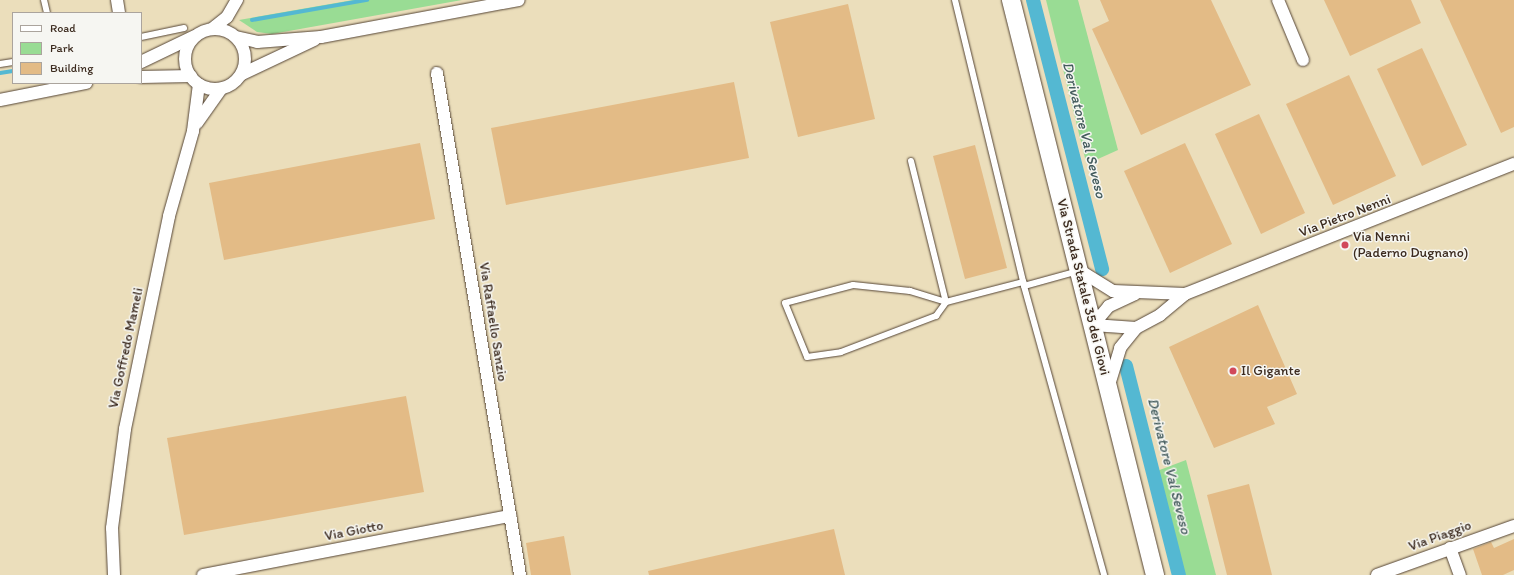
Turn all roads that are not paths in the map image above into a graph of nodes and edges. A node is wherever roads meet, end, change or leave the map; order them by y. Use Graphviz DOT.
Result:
graph roads {
  1 [pos="44,0"];
  2 [pos="117,0"];
  3 [pos="237,0"];
  4 [pos="519,0"];
  5 [pos="956,0"];
  6 [pos="1011,0"];
  7 [pos="1278,0"];
  8 [pos="47,12"];
  9 [pos="119,12"];
  10 [pos="184,28"];
  11 [pos="212,29"];
  12 [pos="196,35"];
  13 [pos="142,37"];
  14 [pos="236,37"];
  15 [pos="321,37"];
  16 [pos="1303,60"];
  17 [pos="12,62"];
  18 [pos="142,62"];
  19 [pos="0,64"];
  20 [pos="437,73"];
  21 [pos="242,74"];
  22 [pos="142,77"];
  23 [pos="195,80"];
  24 [pos="79,84"];
  25 [pos="221,89"];
  26 [pos="0,100"];
  27 [pos="193,131"];
  28 [pos="911,161"];
  29 [pos="1514,164"];
  30 [pos="1079,270"];
  31 [pos="1024,284"];
  32 [pos="1134,294"];
  33 [pos="1185,294"];
  34 [pos="946,302"];
  35 [pos="1093,325"];
  36 [pos="1136,328"];
  37 [pos="1108,386"];
  38 [pos="510,516"];
  39 [pos="1514,526"];
  40 [pos="1450,548"];
  41 [pos="114,575"];
  42 [pos="203,575"];
  43 [pos="520,575"];
  44 [pos="1104,575"];
  45 [pos="1155,575"];
  46 [pos="1377,575"];
  47 [pos="1460,575"];
  1 -- 8 [label="lane"];
  2 -- 9 [label="street"];
  3 -- 11 [label="street"];
  4 -- 15 [label="street"];
  5 -- 31 [label="lane"];
  6 -- 30 [label="main road, Via Strada Statale 35 dei Giovi"];
  7 -- 16 [label="street"];
  10 -- 13 [label="lane"];
  11 -- 12 [label="street"];
  11 -- 14 [label="street"];
  12 -- 18 [label="street"];
  12 -- 23 [label="street"];
  14 -- 15 [label="street"];
  14 -- 21 [label="street"];
  15 -- 21 [label="street"];
  17 -- 19 [label="lane"];
  20 -- 38 [label="street, Via Raffaello Sanzio"];
  21 -- 25 [label="street"];
  22 -- 23 [label="street"];
  23 -- 25 [label="street"];
  23 -- 27 [label="street"];
  24 -- 26 [label="street"];
  25 -- 27 [label="street"];
  27 -- 41 [label="street, Via Goffredo Mameli"];
  28 -- 34 [label="lane"];
  29 -- 33 [label="street, Via Pietro Nenni"];
  30 -- 31 [label="lane"];
  30 -- 32 [label="street, Via Pietro Nenni"];
  30 -- 35 [label="main road, Via Strada Statale 35 dei Giovi"];
  31 -- 34 [label="lane"];
  31 -- 44 [label="lane"];
  32 -- 33 [label="street, Via Pietro Nenni"];
  32 -- 35 [label="street, Via Pietro Nenni"];
  33 -- 36 [label="street, Via Pietro Nenni"];
  34 -- 34 [label="lane"];
  35 -- 36 [label="street"];
  35 -- 37 [label="main road, Via Strada Statale 35 dei Giovi"];
  36 -- 37 [label="street, Via Pietro Nenni"];
  37 -- 45 [label="main road, Via Strada Statale 35 dei Giovi"];
  38 -- 42 [label="street, Via Giotto"];
  38 -- 43 [label="street, Via Raffaello Sanzio"];
  39 -- 40 [label="street, Via Piaggio"];
  40 -- 46 [label="street, Via Piaggio"];
  40 -- 47 [label="street"];
}
